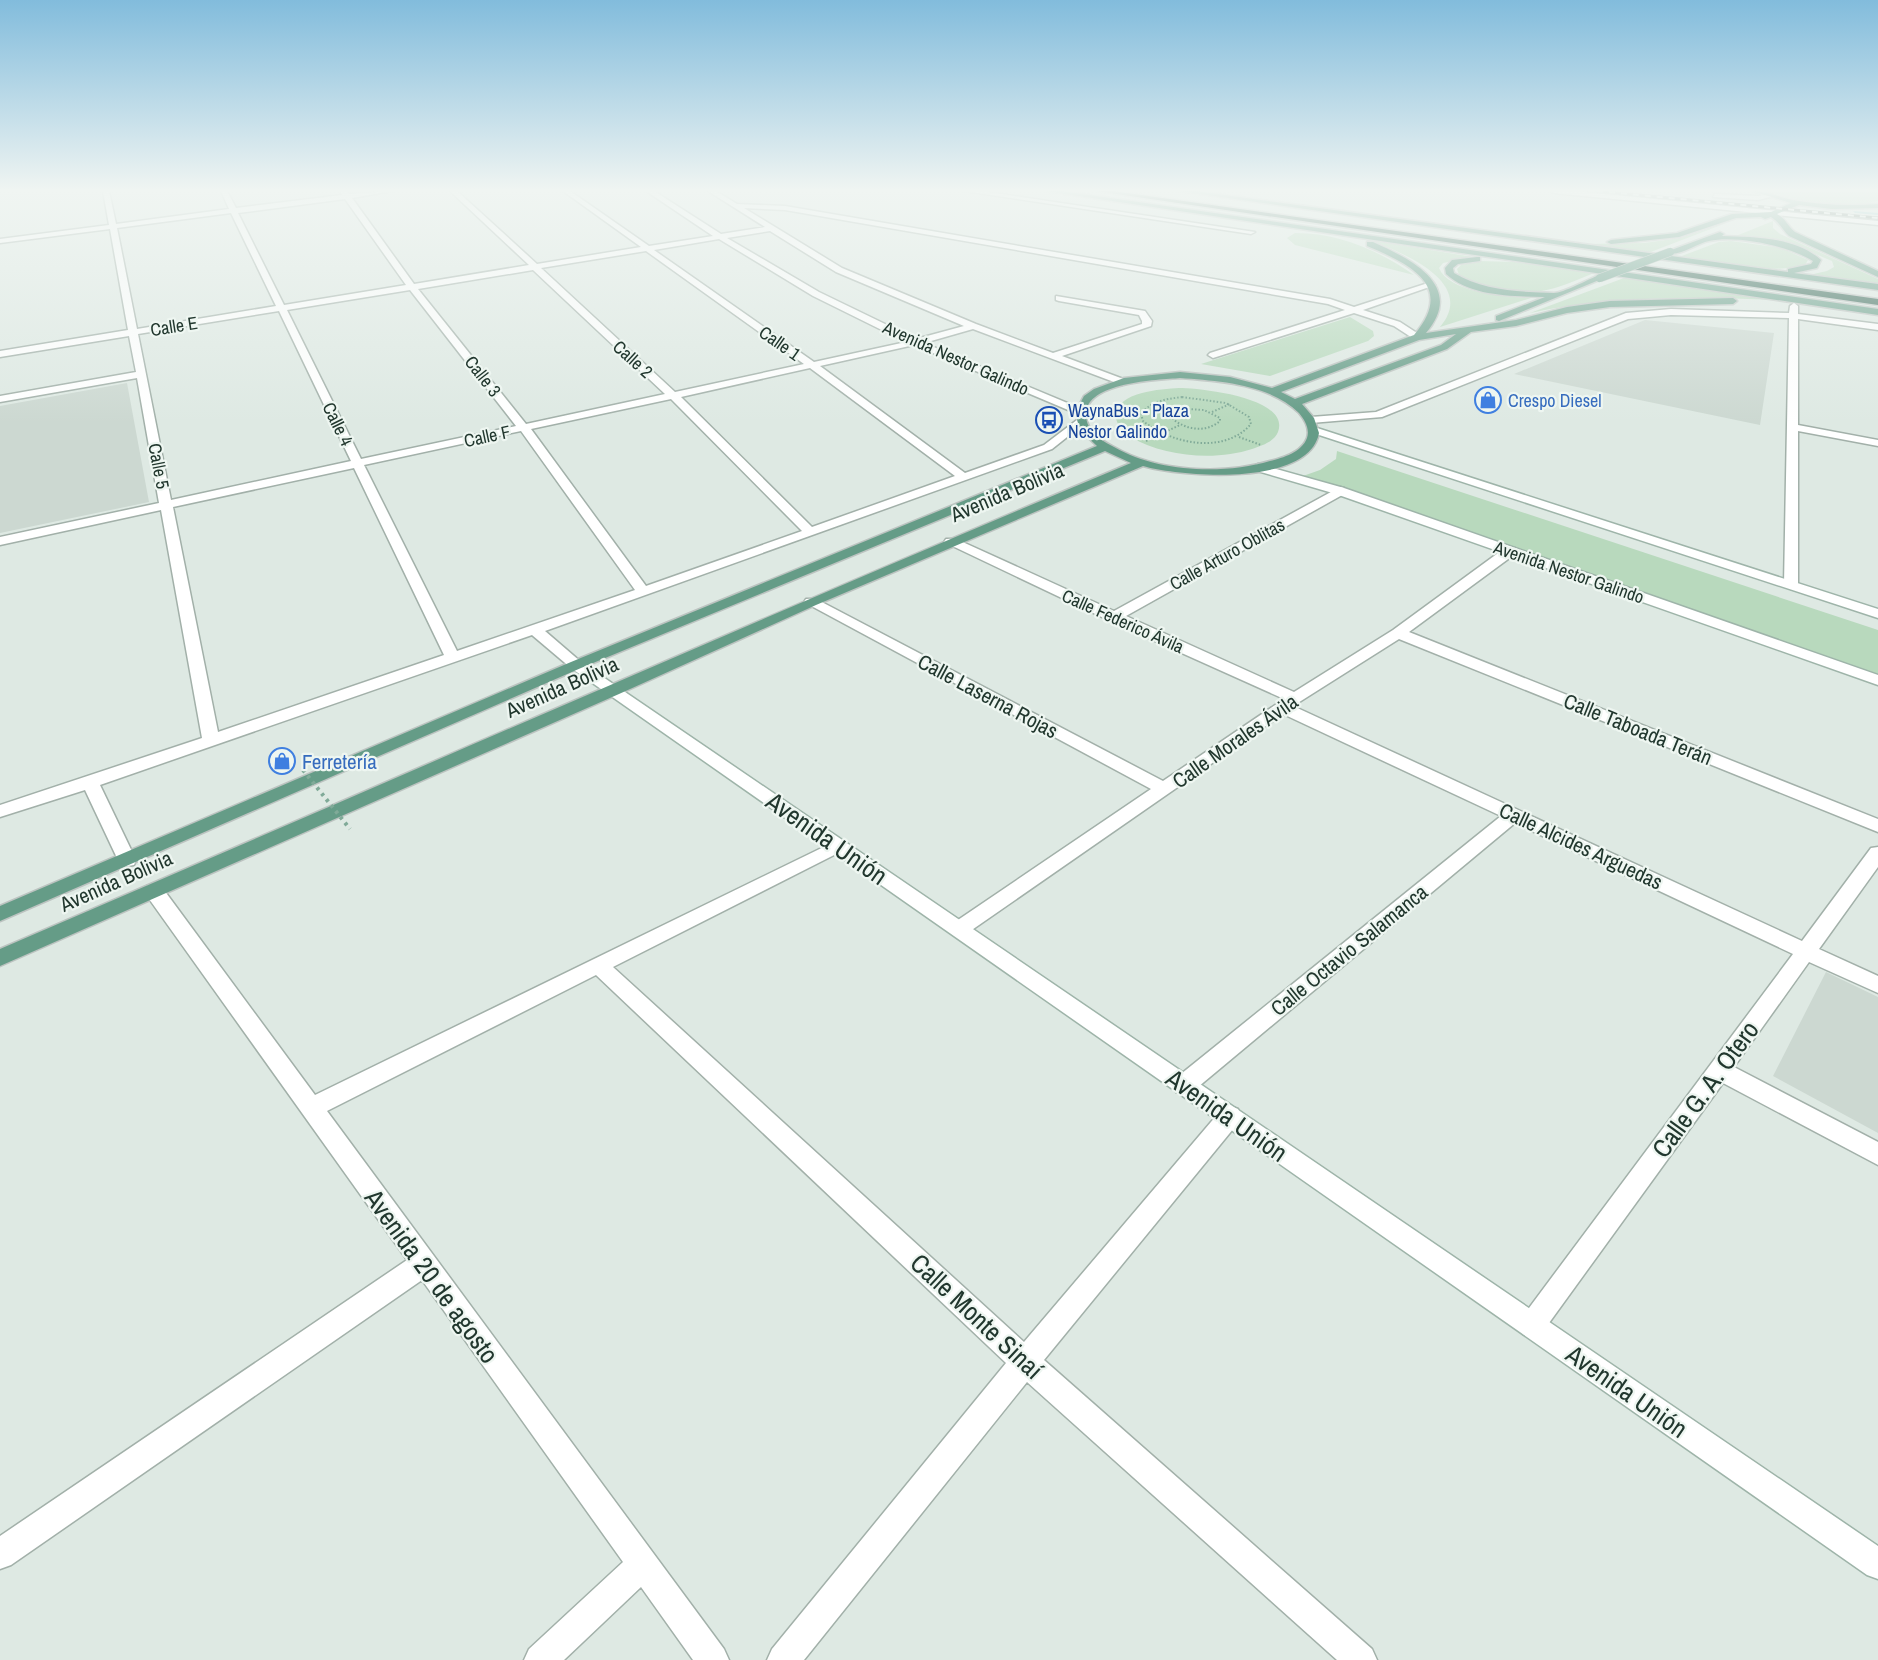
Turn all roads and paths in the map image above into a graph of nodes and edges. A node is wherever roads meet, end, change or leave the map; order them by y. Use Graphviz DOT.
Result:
graph roads {
  1 [pos="121,268"];
  2 [pos="261,268"];
  3 [pos="399,268"];
  4 [pos="524,268"];
  5 [pos="535,268"];
  6 [pos="675,268"];
  7 [pos="773,268"];
  8 [pos="837,268"];
  9 [pos="1136,268"];
  10 [pos="1414,268"];
  11 [pos="1449,268"];
  12 [pos="1583,268"];
  13 [pos="1626,268"];
  14 [pos="1644,268"];
  15 [pos="1683,268"];
  16 [pos="1742,268"];
  17 [pos="1803,268"];
  18 [pos="1768,272"];
  19 [pos="1431,285"];
  20 [pos="412,287"];
  21 [pos="1878,287"];
  22 [pos="1561,294"];
  23 [pos="1878,296"];
  24 [pos="1059,298"];
  25 [pos="1878,302"];
  26 [pos="281,308"];
  27 [pos="1356,309"];
  28 [pos="1794,310"];
  29 [pos="1878,312"];
  30 [pos="973,326"];
  31 [pos="1878,327"];
  32 [pos="1469,330"];
  33 [pos="133,332"];
  34 [pos="1417,337"];
  35 [pos="917,342"];
  36 [pos="0,354"];
  37 [pos="1213,355"];
  38 [pos="1053,356"];
  39 [pos="812,365"];
  40 [pos="141,374"];
  41 [pos="1122,382"];
  42 [pos="1270,392"];
  43 [pos="674,396"];
  44 [pos="0,399"];
  45 [pos="1294,403"];
  46 [pos="1230,404"];
  47 [pos="1211,412"];
  48 [pos="1080,417"];
  49 [pos="1180,425"];
  50 [pos="1312,425"];
  51 [pos="1793,427"];
  52 [pos="524,428"];
  53 [pos="1160,434"];
  54 [pos="1878,442"];
  55 [pos="1106,447"];
  56 [pos="1143,462"];
  57 [pos="358,464"];
  58 [pos="1258,468"];
  59 [pos="962,476"];
  60 [pos="1340,491"];
  61 [pos="166,506"];
  62 [pos="809,531"];
  63 [pos="0,541"];
  64 [pos="951,542"];
  65 [pos="1510,551"];
  66 [pos="1791,585"];
  67 [pos="643,592"];
  68 [pos="811,602"];
  69 [pos="1878,614"];
  70 [pos="1113,617"];
  71 [pos="534,629"];
  72 [pos="1398,633"];
  73 [pos="453,658"];
  74 [pos="576,665"];
  75 [pos="1878,680"];
  76 [pos="613,691"];
  77 [pos="1289,703"];
  78 [pos="211,741"];
  79 [pos="303,770"];
  80 [pos="90,782"];
  81 [pos="1165,789"];
  82 [pos="0,811"];
  83 [pos="1514,815"];
  84 [pos="1878,826"];
  85 [pos="350,829"];
  86 [pos="838,846"];
  87 [pos="1878,853"];
  88 [pos="128,860"];
  89 [pos="154,891"];
  90 [pos="0,914"];
  91 [pos="958,929"];
  92 [pos="1806,951"];
  93 [pos="0,958"];
  94 [pos="598,965"];
  95 [pos="1878,985"];
  96 [pos="1719,1070"];
  97 [pos="1184,1085"];
  98 [pos="310,1108"];
  99 [pos="1230,1116"];
  100 [pos="1878,1154"];
  101 [pos="423,1264"];
  102 [pos="1532,1325"];
  103 [pos="1025,1362"];
  104 [pos="0,1554"];
  105 [pos="643,1564"];
  106 [pos="1878,1564"];
  107 [pos="540,1660"];
  108 [pos="713,1660"];
  109 [pos="783,1660"];
  110 [pos="1361,1660"];
  1 -- 33 [label="street, Calle 5"];
  2 -- 26 [label="street, Calle 4"];
  3 -- 20 [label="street, Calle 3"];
  4 -- 20 [label="street, Calle E"];
  5 -- 43 [label="street, Calle 2"];
  6 -- 39 [label="street, Calle 1"];
  7 -- 35 [label="street, Avenida Nestor Galindo"];
  8 -- 30 [label="street, Avenida Nestor Galindo"];
  9 -- 27 [label="street"];
  10 -- 19 [label="main road"];
  11 -- 22 [label="main road"];
  12 -- 29 [label="main road"];
  13 -- 22 [label="main road, bridge"];
  14 -- 25 [label="highway"];
  15 -- 23 [label="highway"];
  16 -- 18 [label="main road"];
  17 -- 18 [label="main road"];
  18 -- 21 [label="main road"];
  19 -- 27 [label="street"];
  19 -- 34 [label="main road"];
  20 -- 26 [label="street, Calle E"];
  20 -- 52 [label="street, Calle 3"];
  22 -- 32 [label="main road"];
  24 -- 38 [label="street"];
  26 -- 33 [label="street, Calle E"];
  26 -- 57 [label="street, Calle 4"];
  27 -- 34 [label="street"];
  27 -- 37 [label="street"];
  28 -- 29 [label="main road"];
  28 -- 31 [label="street"];
  28 -- 32 [label="main road"];
  28 -- 50 [label="street"];
  28 -- 51 [label="street"];
  30 -- 35 [label="street, Calle F"];
  30 -- 38 [label="street, Avenida Nestor Galindo"];
  32 -- 34 [label="main road"];
  32 -- 45 [label="main road"];
  33 -- 36 [label="street, Calle E"];
  33 -- 40 [label="street, Calle 5"];
  34 -- 42 [label="main road"];
  35 -- 39 [label="street, Calle F"];
  35 -- 48 [label="street, Avenida Nestor Galindo"];
  38 -- 41 [label="street, Avenida Nestor Galindo"];
  39 -- 43 [label="street, Calle F"];
  39 -- 59 [label="street, Calle 1"];
  40 -- 44 [label="street"];
  40 -- 61 [label="street, Calle 5"];
  41 -- 42 [label="main road"];
  41 -- 48 [label="main road"];
  42 -- 45 [label="main road"];
  43 -- 52 [label="street, Calle F"];
  43 -- 62 [label="street, Calle 2"];
  45 -- 50 [label="main road"];
  46 -- 47 [label="path"];
  46 -- 53 [label="path"];
  46 -- 53 [label="path"];
  47 -- 49 [label="path"];
  47 -- 49 [label="path"];
  48 -- 55 [label="main road"];
  48 -- 59 [label="street"];
  49 -- 53 [label="path"];
  50 -- 58 [label="main road"];
  50 -- 66 [label="street"];
  51 -- 54 [label="street"];
  51 -- 66 [label="street"];
  52 -- 57 [label="street, Calle F"];
  52 -- 67 [label="street, Calle 3"];
  55 -- 56 [label="main road"];
  55 -- 74 [label="main road, Avenida Bolivia"];
  56 -- 58 [label="main road"];
  56 -- 64 [label="main road, Avenida Bolivia"];
  57 -- 61 [label="street, Calle F"];
  57 -- 73 [label="street, Calle 4"];
  58 -- 60 [label="street, Avenida Nestor Galindo"];
  59 -- 62 [label="street"];
  60 -- 65 [label="street, Avenida Nestor Galindo"];
  60 -- 70 [label="street, Calle Arturo Oblitas"];
  61 -- 63 [label="street, Calle F"];
  61 -- 78 [label="street, Calle 5"];
  62 -- 67 [label="street"];
  64 -- 68 [label="main road, Avenida Bolivia"];
  64 -- 70 [label="street, Calle Federico Ávila"];
  65 -- 72 [label="street, Calle Morales Ávila"];
  65 -- 75 [label="street, Avenida Nestor Galindo"];
  66 -- 69 [label="street"];
  67 -- 71 [label="street"];
  68 -- 76 [label="main road, Avenida Bolivia"];
  68 -- 81 [label="street, Calle Laserna Rojas"];
  70 -- 77 [label="street, Calle Federico Ávila"];
  71 -- 73 [label="street"];
  71 -- 74 [label="street, Avenida Unión"];
  72 -- 77 [label="street, Calle Morales Ávila"];
  72 -- 84 [label="street, Calle Taboada Terán"];
  73 -- 78 [label="street"];
  74 -- 76 [label="street, Avenida Unión"];
  74 -- 88 [label="main road, Avenida Bolivia"];
  76 -- 86 [label="street, Avenida Unión"];
  76 -- 89 [label="main road, Avenida Bolivia"];
  77 -- 81 [label="street, Calle Morales Ávila"];
  77 -- 83 [label="street, Calle Alcides Arguedas"];
  78 -- 80 [label="street"];
  79 -- 85 [label="path, bridge"];
  80 -- 82 [label="street"];
  80 -- 88 [label="street"];
  81 -- 91 [label="street, Calle Morales Ávila"];
  83 -- 92 [label="street, Calle Alcides Arguedas"];
  83 -- 97 [label="street, Calle Octavio Salamanca"];
  86 -- 91 [label="street, Avenida Unión"];
  86 -- 94 [label="street"];
  87 -- 92 [label="street, Calle G. A. Otero"];
  88 -- 90 [label="main road, Avenida Bolivia"];
  89 -- 93 [label="main road, Avenida Bolivia"];
  89 -- 98 [label="street, Avenida 20 de agosto"];
  91 -- 97 [label="street, Avenida Unión"];
  92 -- 95 [label="street, Calle Alcides Arguedas"];
  92 -- 96 [label="street, Calle G. A. Otero"];
  94 -- 98 [label="street"];
  94 -- 103 [label="street, Calle Monte Sinaí"];
  96 -- 100 [label="street"];
  96 -- 102 [label="street, Calle G. A. Otero"];
  97 -- 99 [label="street, Avenida Unión"];
  98 -- 101 [label="street, Avenida 20 de agosto"];
  99 -- 102 [label="street, Avenida Unión"];
  99 -- 103 [label="street"];
  101 -- 104 [label="street"];
  101 -- 105 [label="street, Avenida 20 de agosto"];
  102 -- 106 [label="street, Avenida Unión"];
  103 -- 109 [label="street"];
  103 -- 110 [label="street, Calle Monte Sinaí"];
  105 -- 107 [label="street"];
  105 -- 108 [label="street, Avenida 20 de agosto"];
}
